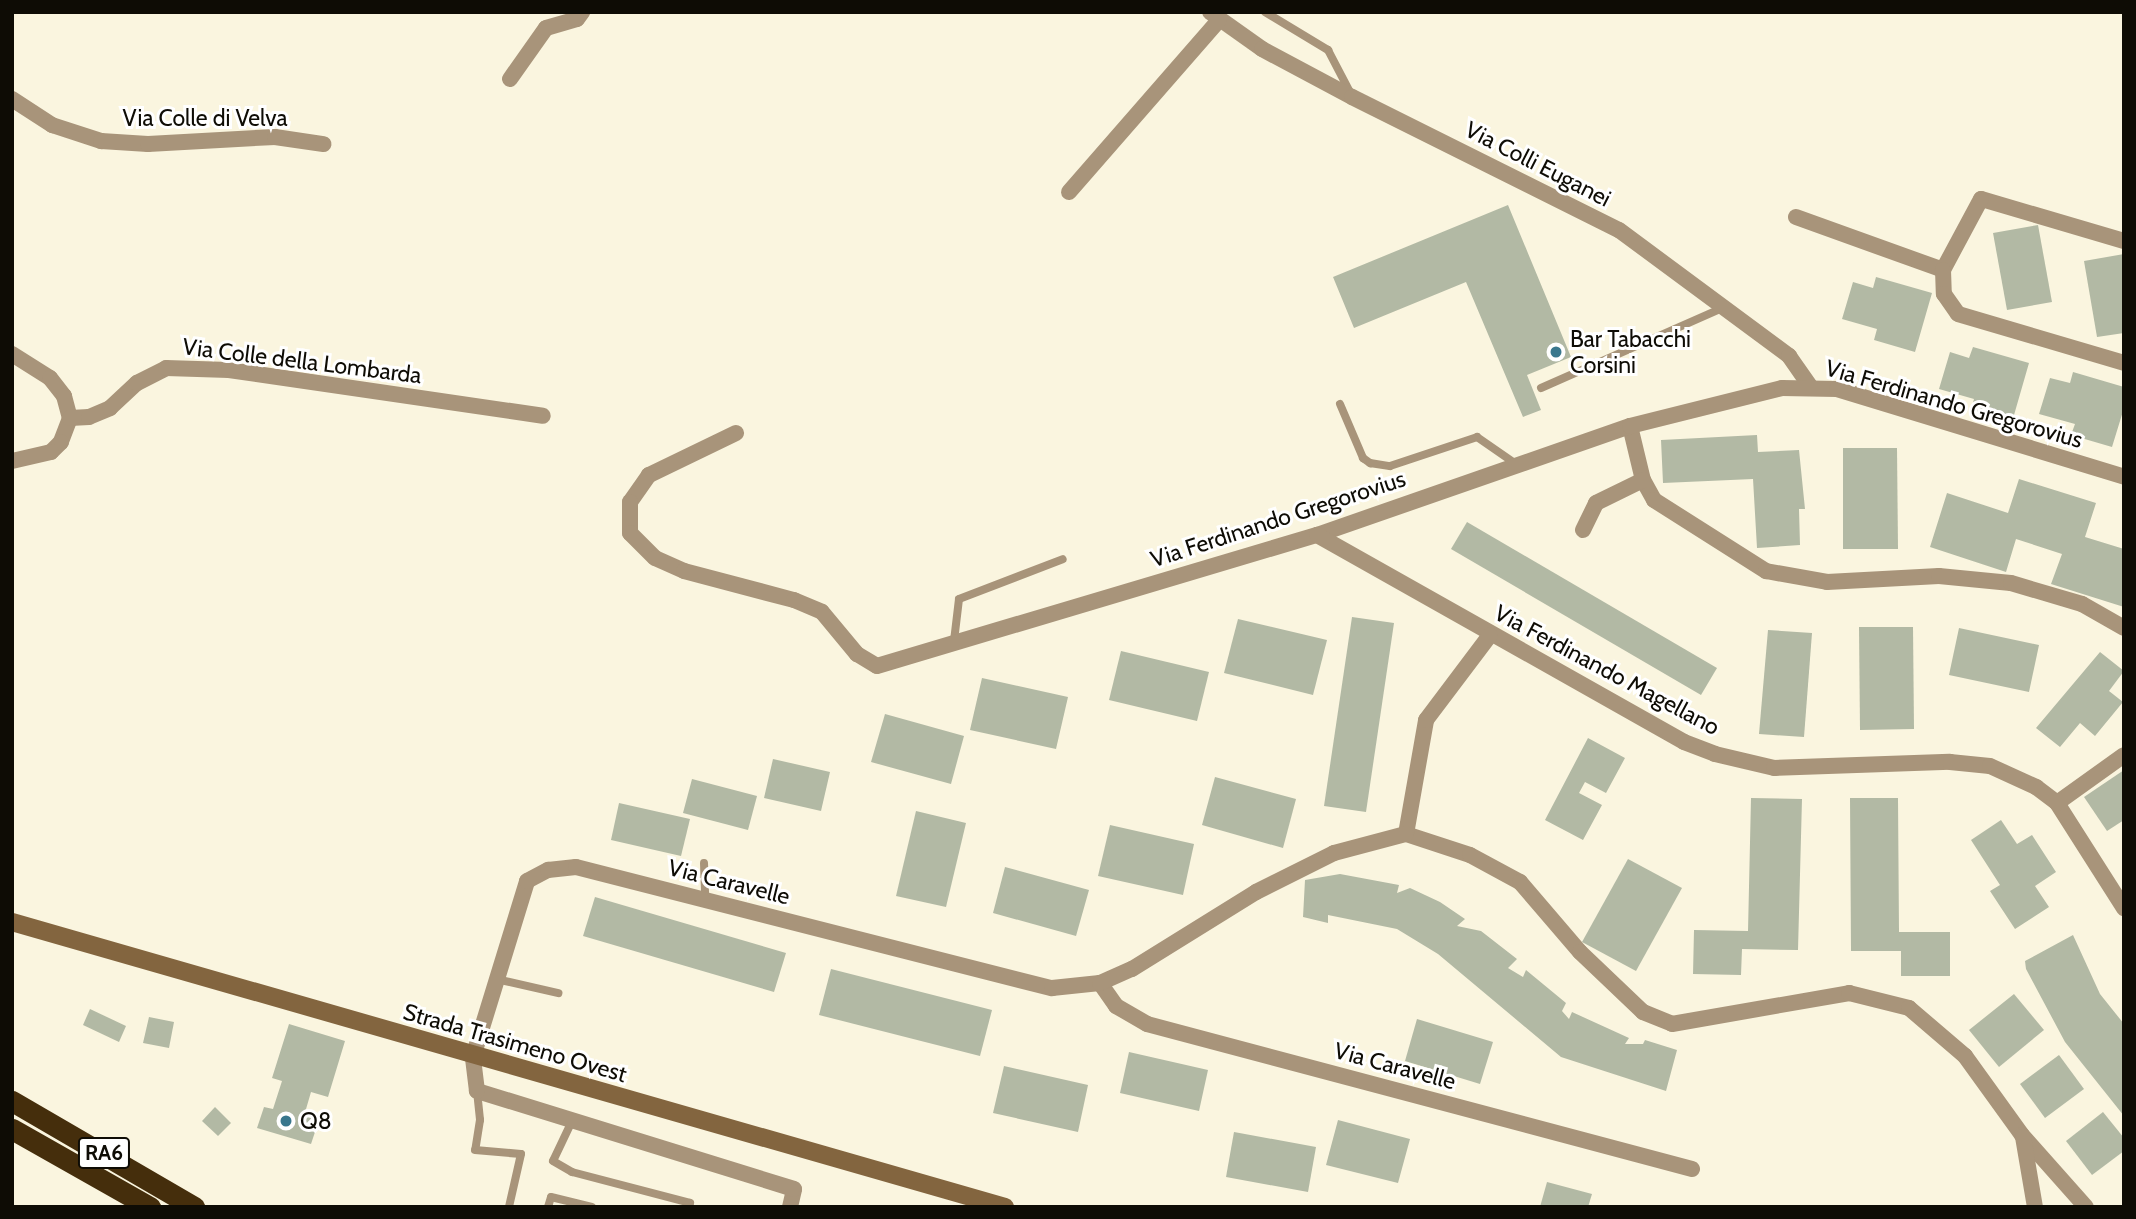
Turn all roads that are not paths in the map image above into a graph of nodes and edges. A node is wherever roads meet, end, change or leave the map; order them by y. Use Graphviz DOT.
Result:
graph roads {
  1 [pos="582,12"];
  2 [pos="1265,12"];
  3 [pos="1215,16"];
  4 [pos="510,79"];
  5 [pos="1352,97"];
  6 [pos="12,99"];
  7 [pos="323,144"];
  8 [pos="1069,192"];
  9 [pos="1796,217"];
  10 [pos="2124,241"];
  11 [pos="1943,270"];
  12 [pos="1728,306"];
  13 [pos="12,354"];
  14 [pos="2124,363"];
  15 [pos="1810,386"];
  16 [pos="1541,388"];
  17 [pos="1340,404"];
  18 [pos="543,416"];
  19 [pos="70,418"];
  20 [pos="1630,426"];
  21 [pos="736,433"];
  22 [pos="12,461"];
  23 [pos="1516,464"];
  24 [pos="2124,477"];
  25 [pos="1643,480"];
  26 [pos="1583,530"];
  27 [pos="1317,535"];
  28 [pos="1063,559"];
  29 [pos="2124,628"];
  30 [pos="1490,635"];
  31 [pos="954,641"];
  32 [pos="2124,755"];
  33 [pos="2057,803"];
  34 [pos="1406,834"];
  35 [pos="704,863"];
  36 [pos="705,899"];
  37 [pos="2124,908"];
  38 [pos="12,922"];
  39 [pos="496,979"];
  40 [pos="1100,983"];
  41 [pos="558,993"];
  42 [pos="473,1057"];
  43 [pos="477,1091"];
  44 [pos="12,1101"];
  45 [pos="573,1120"];
  46 [pos="12,1129"];
  47 [pos="2022,1135"];
  48 [pos="1692,1168"];
  49 [pos="150,1207"];
  50 [pos="194,1207"];
  51 [pos="509,1207"];
  52 [pos="548,1207"];
  53 [pos="592,1207"];
  54 [pos="687,1207"];
  55 [pos="790,1207"];
  56 [pos="1005,1207"];
  57 [pos="2035,1207"];
  58 [pos="2087,1207"];
  1 -- 4 [label="street"];
  2 -- 5 [label="lane"];
  3 -- 5 [label="street, Via Colli Euganei"];
  3 -- 8 [label="street, Via Colli Euganei"];
  5 -- 12 [label="street, Via Colli Euganei"];
  6 -- 7 [label="street, Via Colle di Velva"];
  9 -- 11 [label="street"];
  10 -- 11 [label="street"];
  11 -- 14 [label="street"];
  12 -- 15 [label="street, Via Colli Euganei"];
  12 -- 16 [label="lane"];
  13 -- 19 [label="street"];
  15 -- 20 [label="street, Via Ferdinando Gregorovius"];
  15 -- 24 [label="street, Via Ferdinando Gregorovius"];
  17 -- 23 [label="lane"];
  18 -- 19 [label="street, Via Colle della Lombarda"];
  19 -- 22 [label="street"];
  20 -- 23 [label="street, Via Ferdinando Gregorovius"];
  20 -- 25 [label="street"];
  21 -- 31 [label="street, Via Ferdinando Gregorovius"];
  23 -- 27 [label="street, Via Ferdinando Gregorovius"];
  25 -- 26 [label="street"];
  25 -- 29 [label="street"];
  27 -- 30 [label="street, Via Ferdinando Magellano"];
  27 -- 31 [label="street, Via Ferdinando Gregorovius"];
  28 -- 31 [label="lane"];
  30 -- 33 [label="street, Via Ferdinando Magellano"];
  30 -- 34 [label="street"];
  32 -- 33 [label="street"];
  33 -- 37 [label="street, Via Ferdinando Magellano"];
  34 -- 40 [label="street, Via Caravelle"];
  34 -- 47 [label="street"];
  35 -- 36 [label="lane"];
  36 -- 39 [label="street, Via Caravelle"];
  36 -- 40 [label="street, Via Caravelle"];
  38 -- 42 [label="main road, Strada Trasimeno Ovest"];
  39 -- 41 [label="lane"];
  39 -- 42 [label="street, Via Caravelle"];
  40 -- 48 [label="street, Via Caravelle"];
  42 -- 43 [label="street"];
  42 -- 56 [label="main road, Strada Trasimeno Ovest"];
  43 -- 45 [label="street"];
  43 -- 51 [label="lane"];
  44 -- 50 [label="highway, RA6"];
  45 -- 54 [label="lane"];
  45 -- 55 [label="street"];
  46 -- 49 [label="highway, RA6"];
  47 -- 57 [label="street"];
  47 -- 58 [label="street"];
  52 -- 53 [label="lane"];
}
